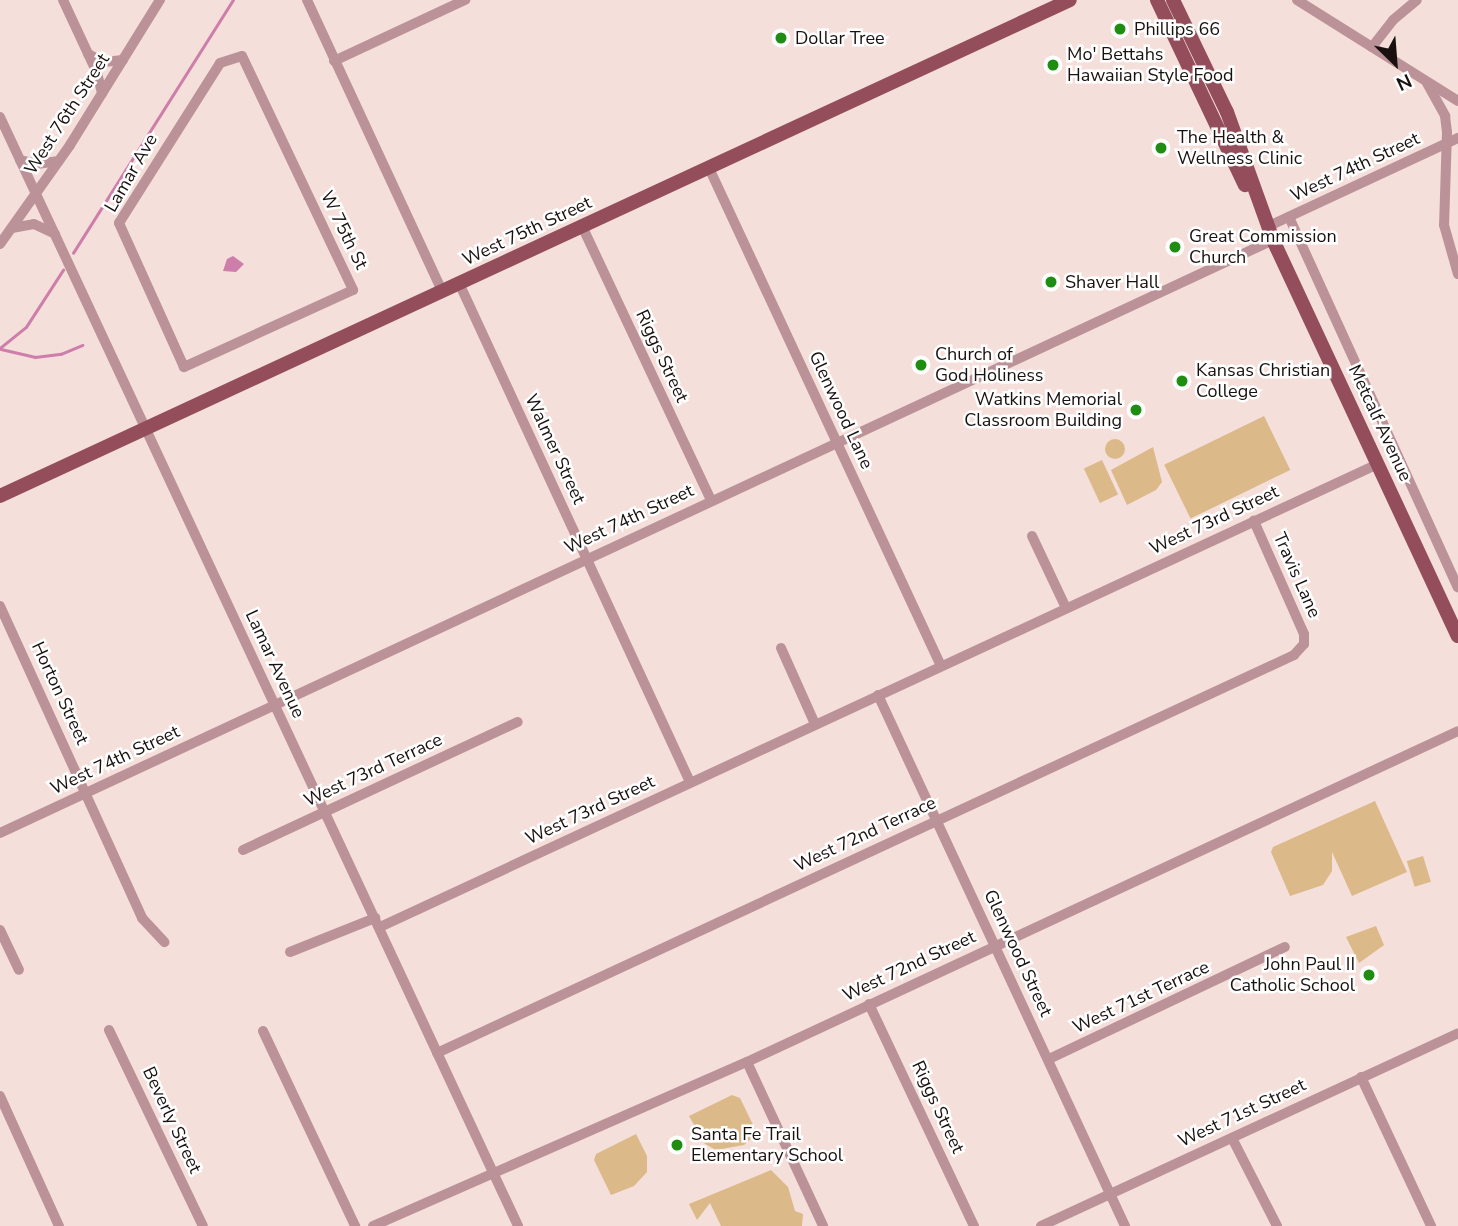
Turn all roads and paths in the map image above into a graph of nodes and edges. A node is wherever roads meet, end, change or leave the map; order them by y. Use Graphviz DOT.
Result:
graph roads {
  1 [pos="63,0"];
  2 [pos="160,0"];
  3 [pos="307,0"];
  4 [pos="465,0"];
  5 [pos="1070,0"];
  6 [pos="1157,0"];
  7 [pos="1173,0"];
  8 [pos="1297,0"];
  9 [pos="1417,0"];
  10 [pos="1372,47"];
  11 [pos="89,54"];
  12 [pos="242,56"];
  13 [pos="122,60"];
  14 [pos="334,61"];
  15 [pos="1427,83"];
  16 [pos="102,93"];
  17 [pos="1458,101"];
  18 [pos="0,117"];
  19 [pos="1458,138"];
  20 [pos="1447,143"];
  21 [pos="20,160"];
  22 [pos="59,161"];
  23 [pos="709,168"];
  24 [pos="36,195"];
  25 [pos="1289,217"];
  26 [pos="582,226"];
  27 [pos="12,228"];
  28 [pos="1270,233"];
  29 [pos="55,234"];
  30 [pos="0,244"];
  31 [pos="1458,274"];
  32 [pos="458,284"];
  33 [pos="442,291"];
  34 [pos="184,367"];
  35 [pos="145,428"];
  36 [pos="837,443"];
  37 [pos="1378,464"];
  38 [pos="0,496"];
  39 [pos="711,500"];
  40 [pos="1254,521"];
  41 [pos="1032,536"];
  42 [pos="587,557"];
  43 [pos="1458,587"];
  44 [pos="0,606"];
  45 [pos="1066,608"];
  46 [pos="1457,633"];
  47 [pos="1304,644"];
  48 [pos="780,648"];
  49 [pos="941,666"];
  50 [pos="878,695"];
  51 [pos="274,705"];
  52 [pos="518,722"];
  53 [pos="816,724"];
  54 [pos="1458,730"];
  55 [pos="690,782"];
  56 [pos="85,792"];
  57 [pos="325,812"];
  58 [pos="936,820"];
  59 [pos="0,833"];
  60 [pos="243,850"];
  61 [pos="377,922"];
  62 [pos="0,930"];
  63 [pos="164,942"];
  64 [pos="995,945"];
  65 [pos="1285,947"];
  66 [pos="290,952"];
  67 [pos="19,970"];
  68 [pos="869,1004"];
  69 [pos="109,1030"];
  70 [pos="263,1031"];
  71 [pos="1458,1032"];
  72 [pos="438,1052"];
  73 [pos="1049,1059"];
  74 [pos="747,1062"];
  75 [pos="1361,1077"];
  76 [pos="0,1096"];
  77 [pos="1231,1138"];
  78 [pos="493,1172"];
  79 [pos="1110,1194"];
  80 [pos="59,1226"];
  81 [pos="202,1226"];
  82 [pos="355,1226"];
  83 [pos="373,1226"];
  84 [pos="518,1226"];
  85 [pos="822,1226"];
  86 [pos="974,1226"];
  87 [pos="1041,1226"];
  88 [pos="1125,1226"];
  89 [pos="1277,1226"];
  90 [pos="1431,1226"];
  1 -- 11 [label="street"];
  2 -- 13 [label="street, West 76th Street"];
  3 -- 14 [label="street"];
  4 -- 14 [label="street"];
  5 -- 23 [label="main road, West 75th Street"];
  6 -- 28 [label="main road, Metcalf Avenue"];
  7 -- 28 [label="main road, Metcalf Avenue"];
  8 -- 10 [label="street"];
  9 -- 10 [label="street"];
  10 -- 15 [label="street"];
  11 -- 13 [label="street"];
  11 -- 16 [label="street"];
  12 -- 34 [label="street, Lamar Ave"];
  12 -- 34 [label="street, W 75th St"];
  13 -- 16 [label="street, West 76th Street"];
  14 -- 33 [label="street"];
  15 -- 17 [label="street"];
  15 -- 20 [label="street"];
  16 -- 22 [label="street, West 76th Street"];
  18 -- 21 [label="street, Lamar Avenue"];
  19 -- 20 [label="street, West 74th Street"];
  20 -- 25 [label="street, West 74th Street"];
  20 -- 31 [label="street"];
  21 -- 22 [label="street"];
  21 -- 24 [label="street, Lamar Avenue"];
  22 -- 24 [label="street, West 76th Street"];
  23 -- 26 [label="main road, West 75th Street"];
  23 -- 36 [label="street, Glenwood Lane"];
  24 -- 27 [label="street, West 76th Street"];
  24 -- 29 [label="street, Lamar Avenue"];
  25 -- 28 [label="street, West 74th Street"];
  25 -- 43 [label="street"];
  26 -- 32 [label="main road, West 75th Street"];
  26 -- 39 [label="street, Riggs Street"];
  27 -- 29 [label="street"];
  27 -- 30 [label="street, West 76th Street"];
  28 -- 36 [label="street, West 74th Street"];
  28 -- 37 [label="main road, Metcalf Avenue"];
  29 -- 35 [label="street, Lamar Avenue"];
  32 -- 33 [label="main road, West 75th Street"];
  32 -- 42 [label="street, Walmer Street"];
  33 -- 35 [label="main road, West 75th Street"];
  35 -- 38 [label="main road, West 75th Street"];
  35 -- 51 [label="street, Lamar Avenue"];
  36 -- 39 [label="street, West 74th Street"];
  36 -- 49 [label="street, Glenwood Lane"];
  37 -- 40 [label="street, West 73rd Street"];
  37 -- 46 [label="main road, Metcalf Avenue"];
  39 -- 42 [label="street, West 74th Street"];
  40 -- 45 [label="street, West 73rd Street"];
  40 -- 47 [label="street, Travis Lane"];
  41 -- 45 [label="street"];
  42 -- 51 [label="street, West 74th Street"];
  42 -- 55 [label="street, Walmer Street"];
  44 -- 56 [label="street, Horton Street"];
  45 -- 49 [label="street, West 73rd Street"];
  47 -- 58 [label="street, West 72nd Terrace"];
  48 -- 53 [label="street"];
  49 -- 50 [label="street, West 73rd Street"];
  50 -- 53 [label="street, West 73rd Street"];
  50 -- 58 [label="street, Glenwood Street"];
  51 -- 56 [label="street, West 74th Street"];
  51 -- 57 [label="street, Lamar Avenue"];
  52 -- 57 [label="street, West 73rd Terrace"];
  53 -- 55 [label="street, West 73rd Street"];
  54 -- 64 [label="street, West 72nd Street"];
  55 -- 61 [label="street, West 73rd Street"];
  56 -- 59 [label="street, West 74th Street"];
  56 -- 63 [label="street, Horton Street"];
  57 -- 60 [label="street, West 73rd Terrace"];
  57 -- 61 [label="street, Lamar Avenue"];
  58 -- 64 [label="street, Glenwood Street"];
  58 -- 72 [label="street, West 72nd Terrace"];
  61 -- 66 [label="street, West 73rd Street"];
  61 -- 72 [label="street, Lamar Avenue"];
  62 -- 67 [label="street"];
  64 -- 68 [label="street, West 72nd Street"];
  64 -- 73 [label="street, Glenwood Street"];
  65 -- 73 [label="street, West 71st Terrace"];
  68 -- 74 [label="street, West 72nd Street"];
  68 -- 86 [label="street, Riggs Street"];
  69 -- 81 [label="street, Beverly Street"];
  70 -- 82 [label="street"];
  71 -- 75 [label="street, West 71st Street"];
  72 -- 78 [label="street, Lamar Avenue"];
  73 -- 79 [label="street, Glenwood Street"];
  74 -- 78 [label="street, West 72nd Street"];
  74 -- 85 [label="street"];
  75 -- 77 [label="street, West 71st Street"];
  75 -- 90 [label="street"];
  76 -- 80 [label="street"];
  77 -- 79 [label="street, West 71st Street"];
  77 -- 89 [label="street"];
  78 -- 83 [label="street, West 72nd Street"];
  78 -- 84 [label="street, Lamar Avenue"];
  79 -- 87 [label="street, West 71st Street"];
  79 -- 88 [label="street, Glenwood Street"];
}
